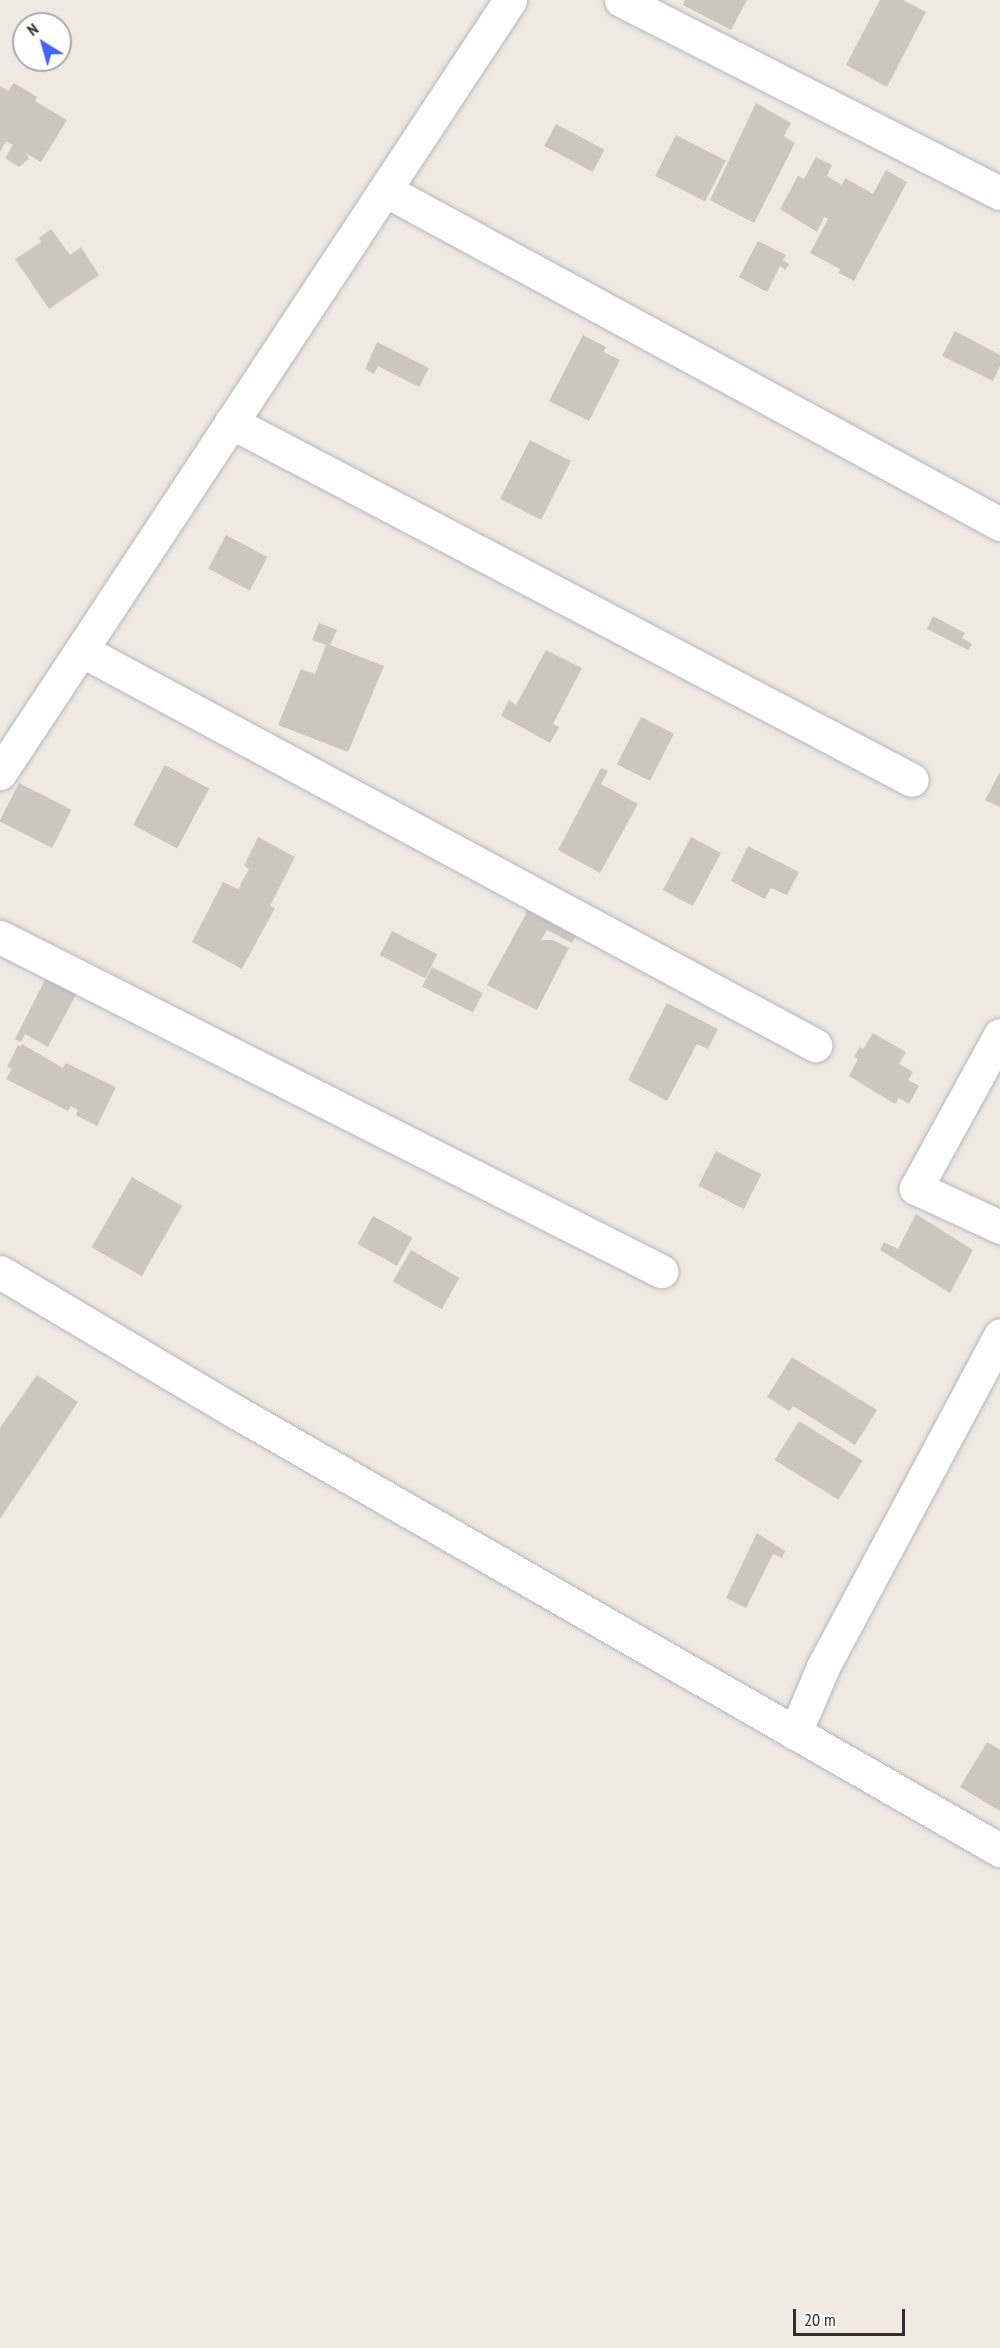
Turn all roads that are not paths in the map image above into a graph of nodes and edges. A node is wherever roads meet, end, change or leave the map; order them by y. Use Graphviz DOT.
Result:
graph roads {
  1 [pos="510,0"];
  2 [pos="621,0"];
  3 [pos="385,190"];
  4 [pos="1000,194"];
  5 [pos="231,422"];
  6 [pos="1000,524"];
  7 [pos="81,650"];
  8 [pos="0,773"];
  9 [pos="912,780"];
  10 [pos="0,938"];
  11 [pos="1000,1035"];
  12 [pos="815,1045"];
  13 [pos="1000,1227"];
  14 [pos="661,1271"];
  15 [pos="0,1272"];
  16 [pos="1000,1335"];
  17 [pos="795,1733"];
  18 [pos="1000,1850"];
  1 -- 3 [label="street"];
  2 -- 4 [label="street"];
  3 -- 5 [label="street"];
  3 -- 6 [label="street"];
  5 -- 7 [label="street"];
  5 -- 9 [label="street"];
  7 -- 8 [label="street"];
  7 -- 12 [label="street"];
  10 -- 14 [label="street"];
  11 -- 13 [label="street"];
  15 -- 17 [label="street"];
  16 -- 17 [label="street"];
  17 -- 18 [label="street"];
}
